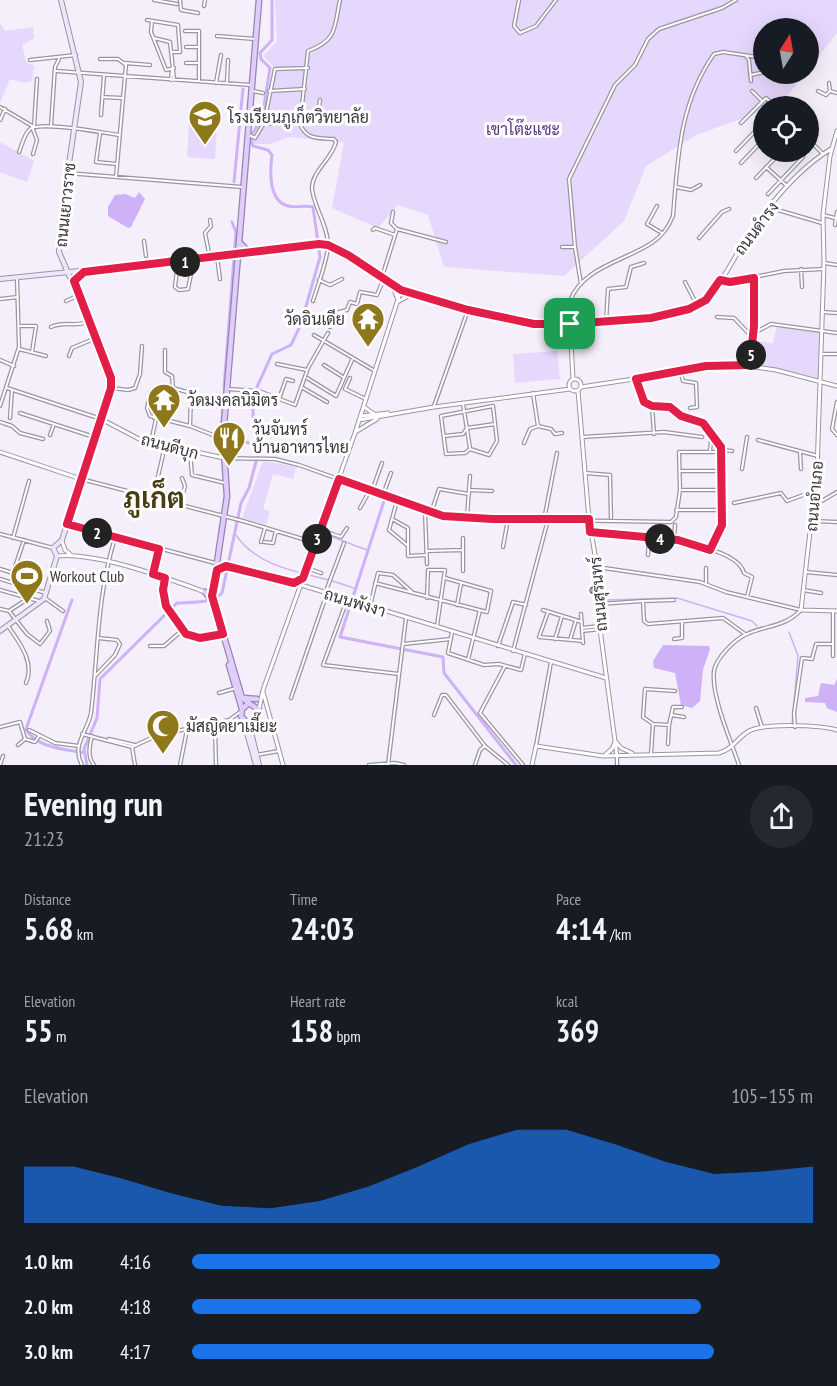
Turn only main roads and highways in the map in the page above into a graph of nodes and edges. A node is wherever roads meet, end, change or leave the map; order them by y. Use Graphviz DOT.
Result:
graph roads {
  1 [pos="61,0"];
  2 [pos="259,0"];
  3 [pos="239,242"];
  4 [pos="250,253"];
  5 [pos="235,255"];
  6 [pos="62,261"];
  7 [pos="84,272"];
  8 [pos="68,274"];
  9 [pos="54,275"];
  10 [pos="0,279"];
  11 [pos="74,286"];
  12 [pos="213,589"];
  13 [pos="211,597"];
  14 [pos="0,631"];
  15 [pos="234,674"];
  16 [pos="242,698"];
  17 [pos="257,699"];
  18 [pos="250,704"];
  19 [pos="241,710"];
  20 [pos="243,719"];
  21 [pos="254,724"];
  22 [pos="257,765"];
  1 -- 6 [label="main road, ถนนเยาวราช"];
  2 -- 3 [label="main road"];
  3 -- 4 [label="main road"];
  3 -- 5 [label="main road"];
  5 -- 7 [label="main road"];
  5 -- 12 [label="main road"];
  6 -- 8 [label="main road, ถนนเยาวราช"];
  6 -- 9 [label="main road"];
  7 -- 8 [label="main road"];
  7 -- 11 [label="main road"];
  8 -- 9 [label="main road"];
  8 -- 11 [label="main road, ถนนเยาวราช"];
  9 -- 10 [label="main road"];
  11 -- 14 [label="main road, ถนนเยาวราช"];
  12 -- 13 [label="main road"];
  12 -- 13 [label="main road"];
  13 -- 15 [label="main road"];
  15 -- 16 [label="main road"];
  15 -- 19 [label="main road"];
  16 -- 17 [label="main road"];
  16 -- 18 [label="main road"];
  18 -- 19 [label="main road"];
  18 -- 21 [label="main road"];
  19 -- 20 [label="main road"];
  20 -- 21 [label="main road"];
  20 -- 22 [label="main road"];
  21 -- 22 [label="main road"];
}
